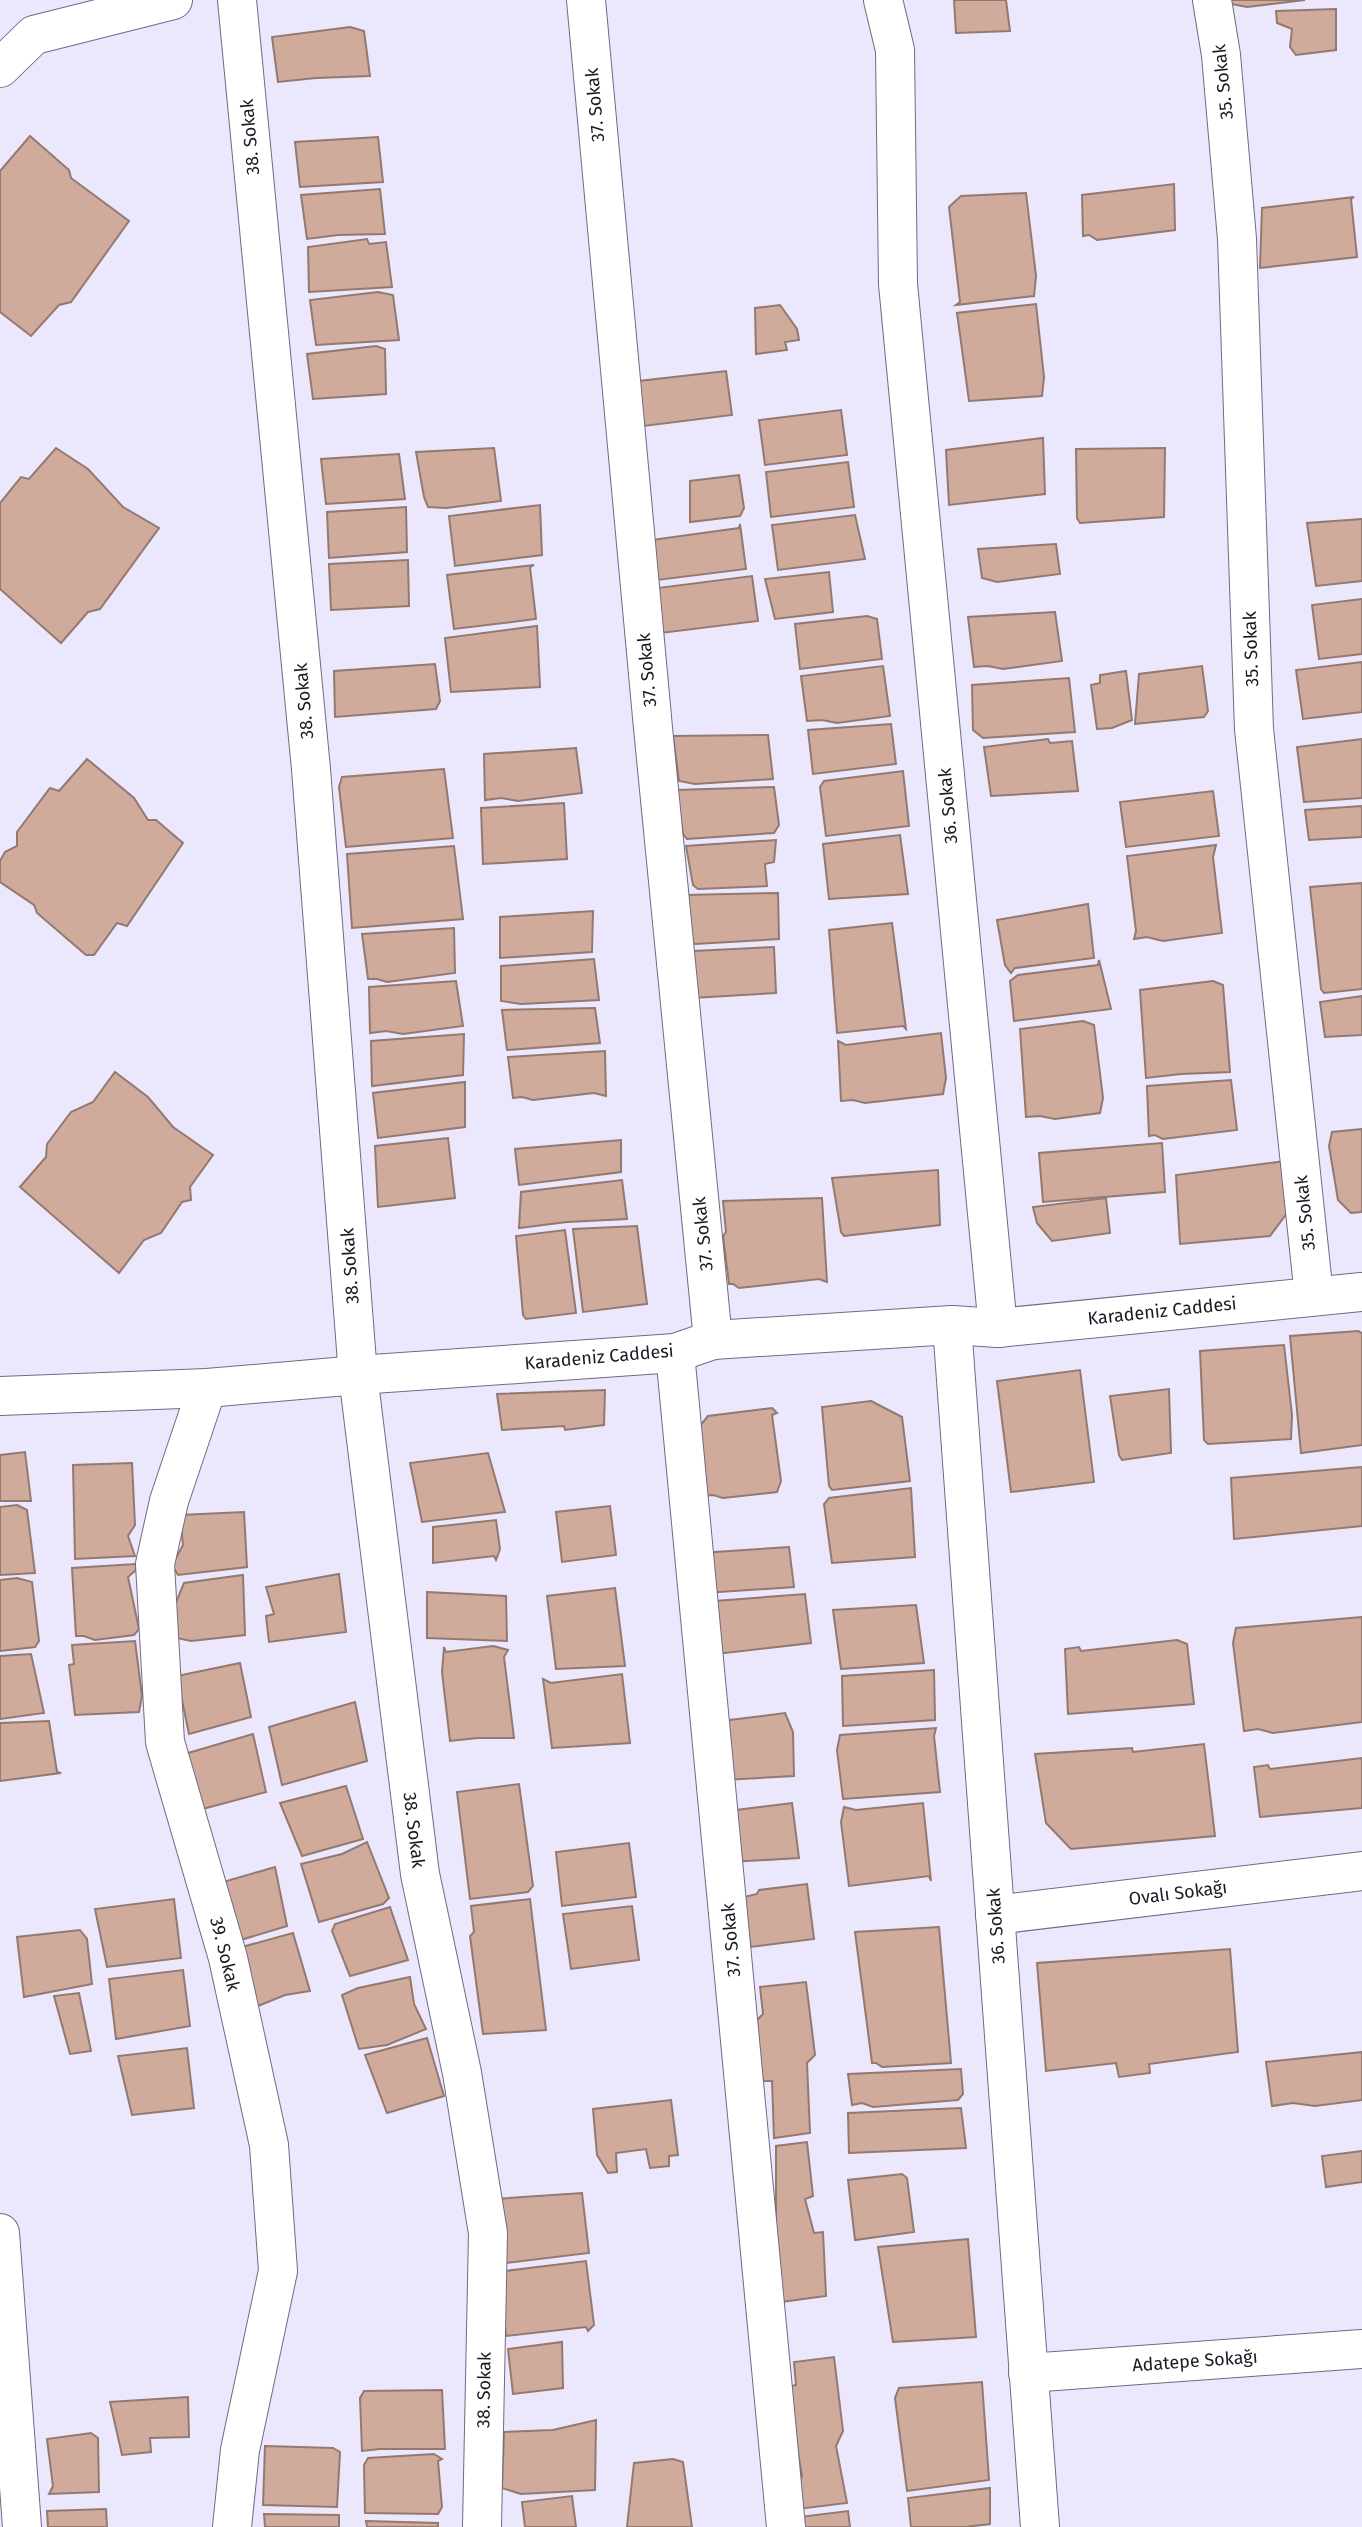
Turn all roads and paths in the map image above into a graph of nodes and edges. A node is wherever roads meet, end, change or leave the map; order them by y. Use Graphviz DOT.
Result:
graph roads {
  1 [pos="173,0"];
  2 [pos="237,0"];
  3 [pos="586,0"];
  4 [pos="883,0"];
  5 [pos="1212,0"];
  6 [pos="0,68"];
  7 [pos="1362,1292"];
  8 [pos="1314,1296"];
  9 [pos="952,1325"];
  10 [pos="998,1328"];
  11 [pos="713,1339"];
  12 [pos="675,1353"];
  13 [pos="358,1375"];
  14 [pos="207,1388"];
  15 [pos="0,1396"];
  16 [pos="1362,1871"];
  17 [pos="995,1915"];
  18 [pos="0,2233"];
  19 [pos="1362,2349"];
  20 [pos="1028,2373"];
  21 [pos="22,2527"];
  22 [pos="232,2527"];
  23 [pos="482,2527"];
  24 [pos="786,2527"];
  25 [pos="1040,2527"];
  1 -- 6 [label="street"];
  2 -- 13 [label="street, 38. Sokak"];
  3 -- 11 [label="street, 37. Sokak"];
  4 -- 10 [label="street, 36. Sokak"];
  5 -- 8 [label="street, 35. Sokak"];
  7 -- 8 [label="street, Karadeniz Caddesi"];
  8 -- 10 [label="street, Karadeniz Caddesi"];
  9 -- 10 [label="street, Karadeniz Caddesi"];
  9 -- 11 [label="street, Karadeniz Caddesi"];
  9 -- 17 [label="street, 36. Sokak"];
  11 -- 12 [label="street, Karadeniz Caddesi"];
  12 -- 13 [label="street, Karadeniz Caddesi"];
  12 -- 24 [label="street, 37. Sokak"];
  13 -- 14 [label="street, Karadeniz Caddesi"];
  13 -- 23 [label="street, 38. Sokak"];
  14 -- 15 [label="street, Karadeniz Caddesi"];
  14 -- 22 [label="street, 39. Sokak"];
  16 -- 17 [label="street, Ovalı Sokağı"];
  17 -- 20 [label="street, 36. Sokak"];
  18 -- 21 [label="street"];
  19 -- 20 [label="street, Adatepe Sokağı"];
  20 -- 25 [label="street, 36. Sokak"];
}
